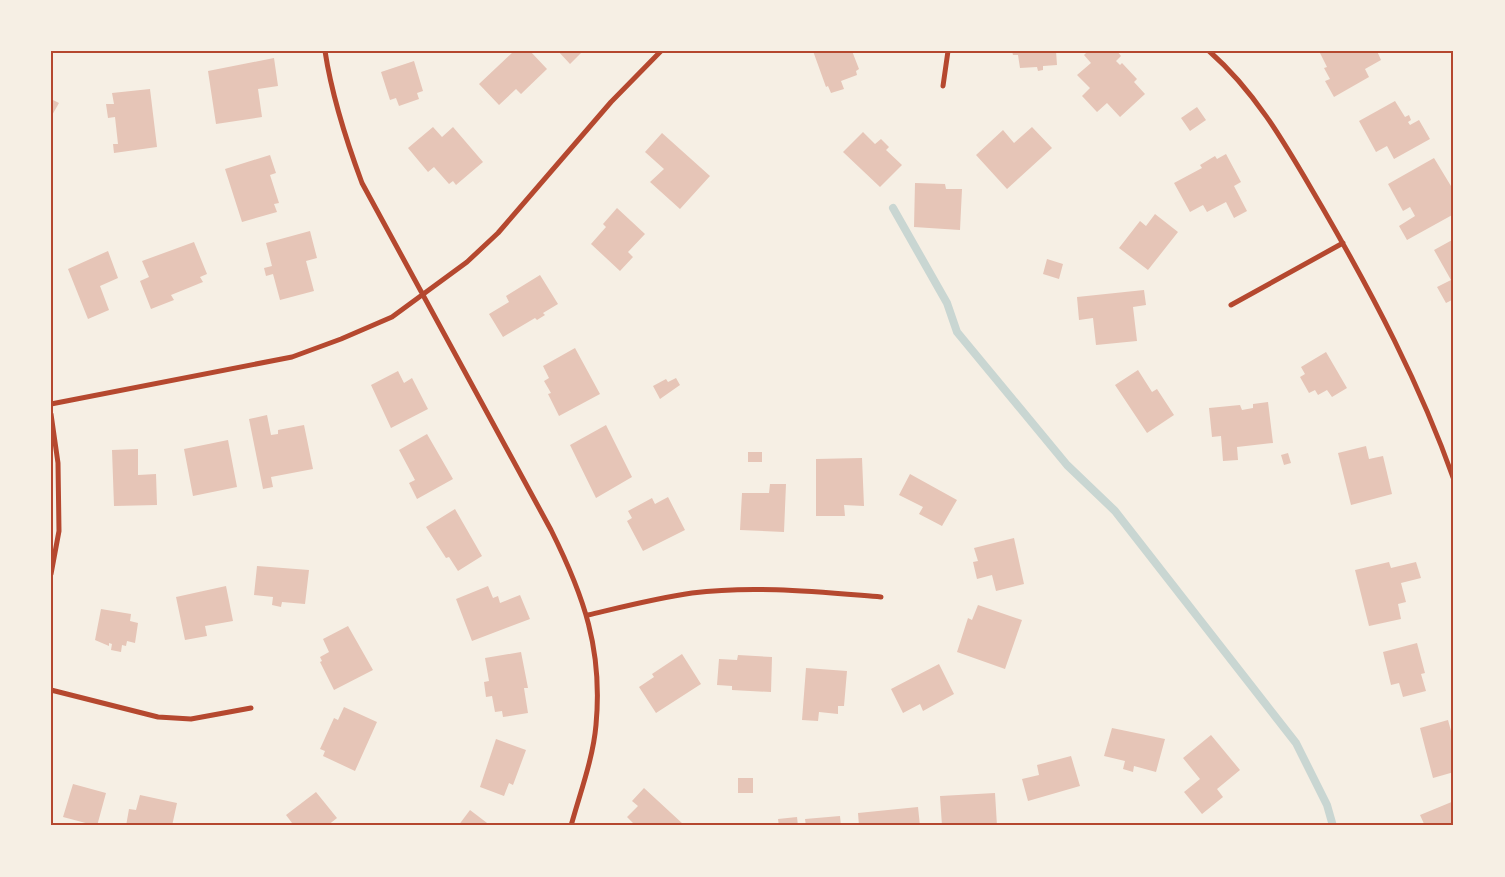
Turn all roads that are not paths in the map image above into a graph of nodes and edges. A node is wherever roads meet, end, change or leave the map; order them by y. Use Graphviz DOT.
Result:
graph roads {
  1 [pos="326,51"];
  2 [pos="661,51"];
  3 [pos="948,51"];
  4 [pos="1209,51"];
  5 [pos="943,86"];
  6 [pos="1343,243"];
  7 [pos="424,294"];
  8 [pos="1231,305"];
  9 [pos="51,404"];
  10 [pos="51,414"];
  11 [pos="1454,480"];
  12 [pos="51,574"];
  13 [pos="882,597"];
  14 [pos="588,615"];
  15 [pos="51,690"];
  16 [pos="251,708"];
  17 [pos="571,826"];
  1 -- 7 [label="street"];
  2 -- 7 [label="street"];
  3 -- 5 [label="street"];
  4 -- 6 [label="street"];
  6 -- 8 [label="street"];
  6 -- 11 [label="street"];
  7 -- 9 [label="street"];
  7 -- 14 [label="street"];
  10 -- 12 [label="street"];
  13 -- 14 [label="street"];
  14 -- 17 [label="street"];
  15 -- 16 [label="street"];
}
